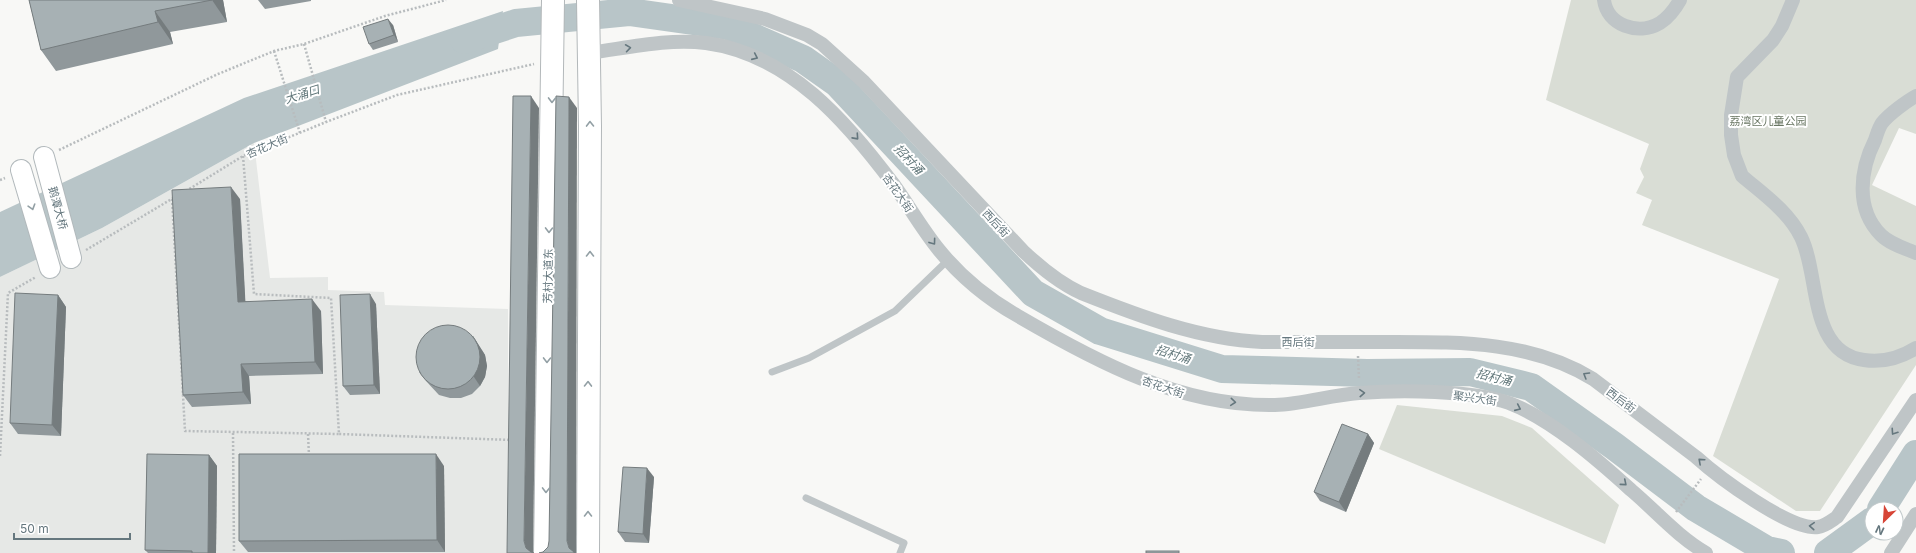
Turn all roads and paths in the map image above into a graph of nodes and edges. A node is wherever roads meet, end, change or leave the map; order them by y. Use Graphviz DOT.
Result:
graph roads {
  1 [pos="446,0"];
  2 [pos="679,0"];
  3 [pos="1604,0"];
  4 [pos="1680,0"];
  5 [pos="1792,0"];
  6 [pos="588,10"];
  7 [pos="553,11"];
  8 [pos="304,44"];
  9 [pos="274,51"];
  10 [pos="589,53"];
  11 [pos="552,61"];
  12 [pos="1916,96"];
  13 [pos="326,122"];
  14 [pos="300,133"];
  15 [pos="243,156"];
  16 [pos="44,157"];
  17 [pos="21,170"];
  18 [pos="0,180"];
  19 [pos="185,191"];
  20 [pos="178,195"];
  21 [pos="172,199"];
  22 [pos="1916,253"];
  23 [pos="71,258"];
  24 [pos="948,260"];
  25 [pos="50,268"];
  26 [pos="1357,342"];
  27 [pos="1916,348"];
  28 [pos="772,372"];
  29 [pos="1360,393"];
  30 [pos="1194,397"];
  31 [pos="1916,400"];
  32 [pos="233,433"];
  33 [pos="308,434"];
  34 [pos="340,434"];
  35 [pos="518,440"];
  36 [pos="0,456"];
  37 [pos="309,458"];
  38 [pos="1699,481"];
  39 [pos="806,498"];
  40 [pos="1675,512"];
  41 [pos="1916,514"];
  42 [pos="234,553"];
  43 [pos="545,553"];
  44 [pos="588,553"];
  45 [pos="900,553"];
  46 [pos="1706,553"];
  47 [pos="1891,553"];
  1 -- 8 [label="path"];
  2 -- 26 [label="street, 西后街"];
  3 -- 4 [label="street"];
  5 -- 27 [label="street"];
  6 -- 10 [label="highway"];
  7 -- 11 [label="highway, 芳村大道东"];
  8 -- 9 [label="path"];
  8 -- 13 [label="path"];
  9 -- 14 [label="path"];
  9 -- 16 [label="path"];
  10 -- 24 [label="street, 杏花大街, one-way"];
  44 -- 10 [label="highway, one-way"];
  11 -- 13 [label="path, 杏花大街"];
  11 -- 43 [label="highway, 芳村大道东, one-way"];
  12 -- 22 [label="street"];
  13 -- 14 [label="path, 杏花大街"];
  14 -- 15 [label="path, 杏花大街"];
  15 -- 19 [label="path, 杏花大街"];
  15 -- 34 [label="path"];
  16 -- 23 [label="street, 鹅潭大桥"];
  17 -- 18 [label="path"];
  17 -- 25 [label="street, one-way"];
  20 -- 21 [label="path"];
  21 -- 23 [label="path"];
  21 -- 32 [label="path"];
  24 -- 28 [label="lane"];
  24 -- 30 [label="street, 杏花大街"];
  25 -- 36 [label="path"];
  26 -- 29 [label="path"];
  31 -- 26 [label="street, 西后街, one-way"];
  30 -- 29 [label="street, 聚兴大街, one-way"];
  29 -- 46 [label="street, 聚兴大街, one-way"];
  32 -- 33 [label="path"];
  32 -- 42 [label="path"];
  33 -- 34 [label="path"];
  33 -- 37 [label="path"];
  34 -- 35 [label="path"];
  38 -- 40 [label="path"];
  39 -- 45 [label="lane"];
  41 -- 47 [label="street"];
}
